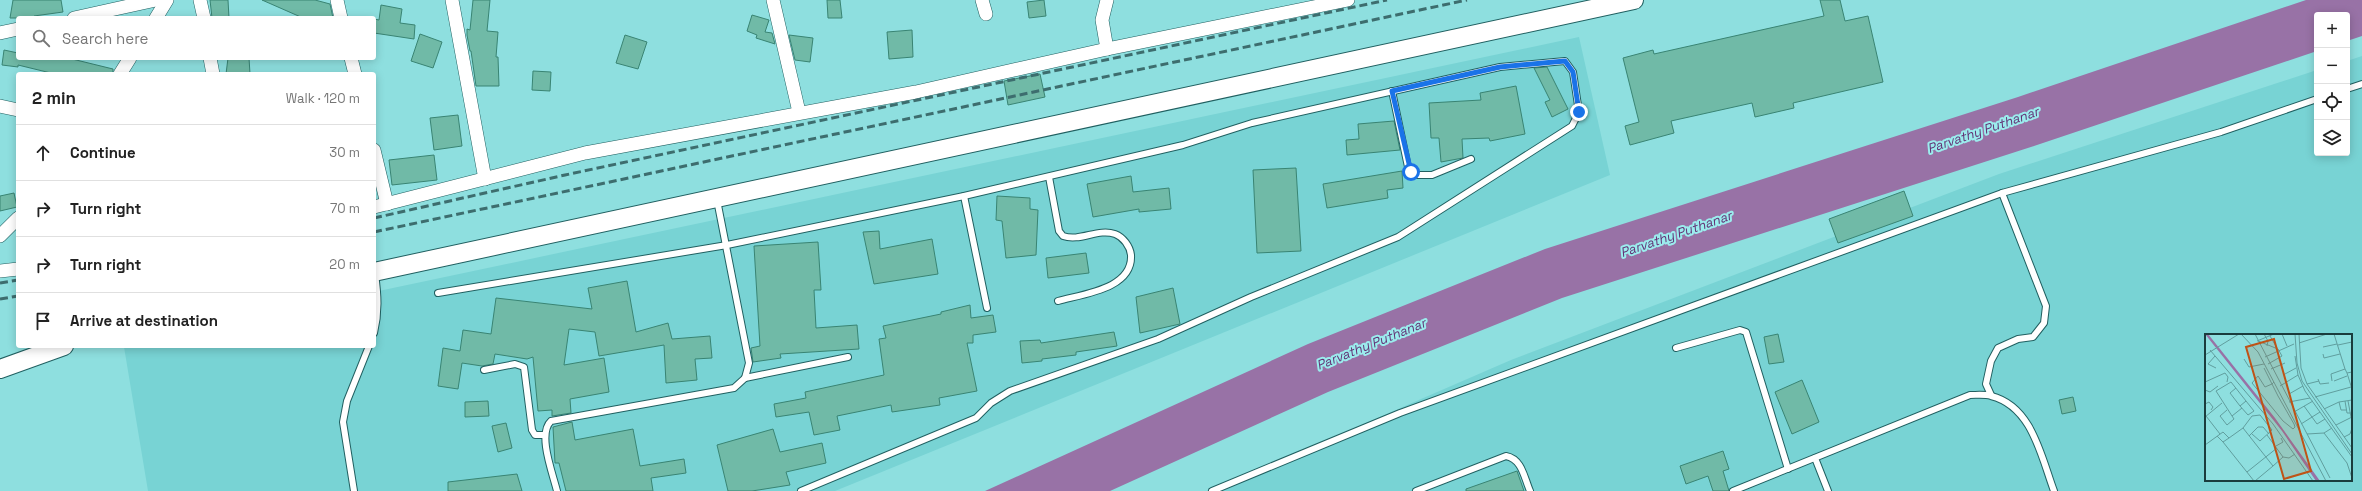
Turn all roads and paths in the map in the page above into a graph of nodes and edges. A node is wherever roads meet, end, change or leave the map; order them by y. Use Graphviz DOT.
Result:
graph roads {
  1 [pos="156,0"];
  2 [pos="167,0"];
  3 [pos="200,0"];
  4 [pos="336,0"];
  5 [pos="452,0"];
  6 [pos="773,0"];
  7 [pos="982,0"];
  8 [pos="1108,0"];
  9 [pos="1348,0"];
  10 [pos="1634,0"];
  11 [pos="1301,5"];
  12 [pos="986,14"];
  13 [pos="83,16"];
  14 [pos="157,16"];
  15 [pos="204,16"];
  16 [pos="340,16"];
  17 [pos="16,29"];
  18 [pos="0,33"];
  19 [pos="1106,49"];
  20 [pos="129,60"];
  21 [pos="210,60"];
  22 [pos="352,60"];
  23 [pos="121,72"];
  24 [pos="213,72"];
  25 [pos="354,72"];
  26 [pos="2362,84"];
  27 [pos="2350,88"];
  28 [pos="1392,91"];
  29 [pos="2314,100"];
  30 [pos="0,106"];
  31 [pos="16,110"];
  32 [pos="799,112"];
  33 [pos="376,158"];
  34 [pos="1471,159"];
  35 [pos="1049,177"];
  36 [pos="485,179"];
  37 [pos="2002,193"];
  38 [pos="964,196"];
  39 [pos="717,199"];
  40 [pos="387,204"];
  41 [pos="376,207"];
  42 [pos="16,220"];
  43 [pos="0,236"];
  44 [pos="727,244"];
  45 [pos="16,268"];
  46 [pos="0,271"];
  47 [pos="376,272"];
  48 [pos="376,284"];
  49 [pos="438,293"];
  50 [pos="1058,301"];
  51 [pos="987,308"];
  52 [pos="376,325"];
  53 [pos="58,348"];
  54 [pos="368,348"];
  55 [pos="1676,348"];
  56 [pos="848,357"];
  57 [pos="0,369"];
  58 [pos="484,370"];
  59 [pos="745,378"];
  60 [pos="1991,395"];
  61 [pos="544,435"];
  62 [pos="1815,458"];
  63 [pos="1788,469"];
  64 [pos="354,491"];
  65 [pos="557,491"];
  66 [pos="801,491"];
  67 [pos="1212,491"];
  68 [pos="1416,491"];
  69 [pos="1530,491"];
  70 [pos="1733,491"];
  71 [pos="1828,491"];
  72 [pos="2054,491"];
  1 -- 13 [label="street"];
  2 -- 14 [label="street"];
  3 -- 15 [label="street"];
  4 -- 16 [label="street"];
  5 -- 36 [label="street"];
  6 -- 32 [label="street"];
  7 -- 12 [label="street"];
  8 -- 19 [label="street"];
  9 -- 11 [label="street"];
  10 -- 39 [label="main road"];
  11 -- 19 [label="street"];
  17 -- 18 [label="street"];
  19 -- 32 [label="street"];
  20 -- 23 [label="street"];
  21 -- 24 [label="street"];
  22 -- 25 [label="street"];
  26 -- 27 [label="lane"];
  28 -- 34 [label="lane"];
  28 -- 35 [label="lane"];
  28 -- 66 [label="lane"];
  29 -- 37 [label="lane"];
  30 -- 31 [label="street"];
  32 -- 36 [label="street"];
  33 -- 40 [label="street"];
  35 -- 38 [label="lane"];
  35 -- 50 [label="lane"];
  36 -- 40 [label="street"];
  37 -- 60 [label="lane"];
  37 -- 67 [label="lane"];
  38 -- 44 [label="lane"];
  38 -- 51 [label="lane"];
  39 -- 44 [label="lane"];
  39 -- 47 [label="main road"];
  40 -- 41 [label="street"];
  42 -- 43 [label="street"];
  44 -- 49 [label="lane"];
  44 -- 59 [label="lane"];
  45 -- 46 [label="street"];
  48 -- 52 [label="lane"];
  53 -- 57 [label="main road"];
  54 -- 64 [label="lane"];
  55 -- 63 [label="lane"];
  56 -- 59 [label="lane"];
  58 -- 61 [label="lane"];
  59 -- 61 [label="lane"];
  60 -- 62 [label="lane"];
  60 -- 72 [label="lane"];
  61 -- 65 [label="lane"];
  62 -- 63 [label="lane"];
  62 -- 71 [label="lane"];
  63 -- 70 [label="lane"];
  68 -- 69 [label="lane"];
}
